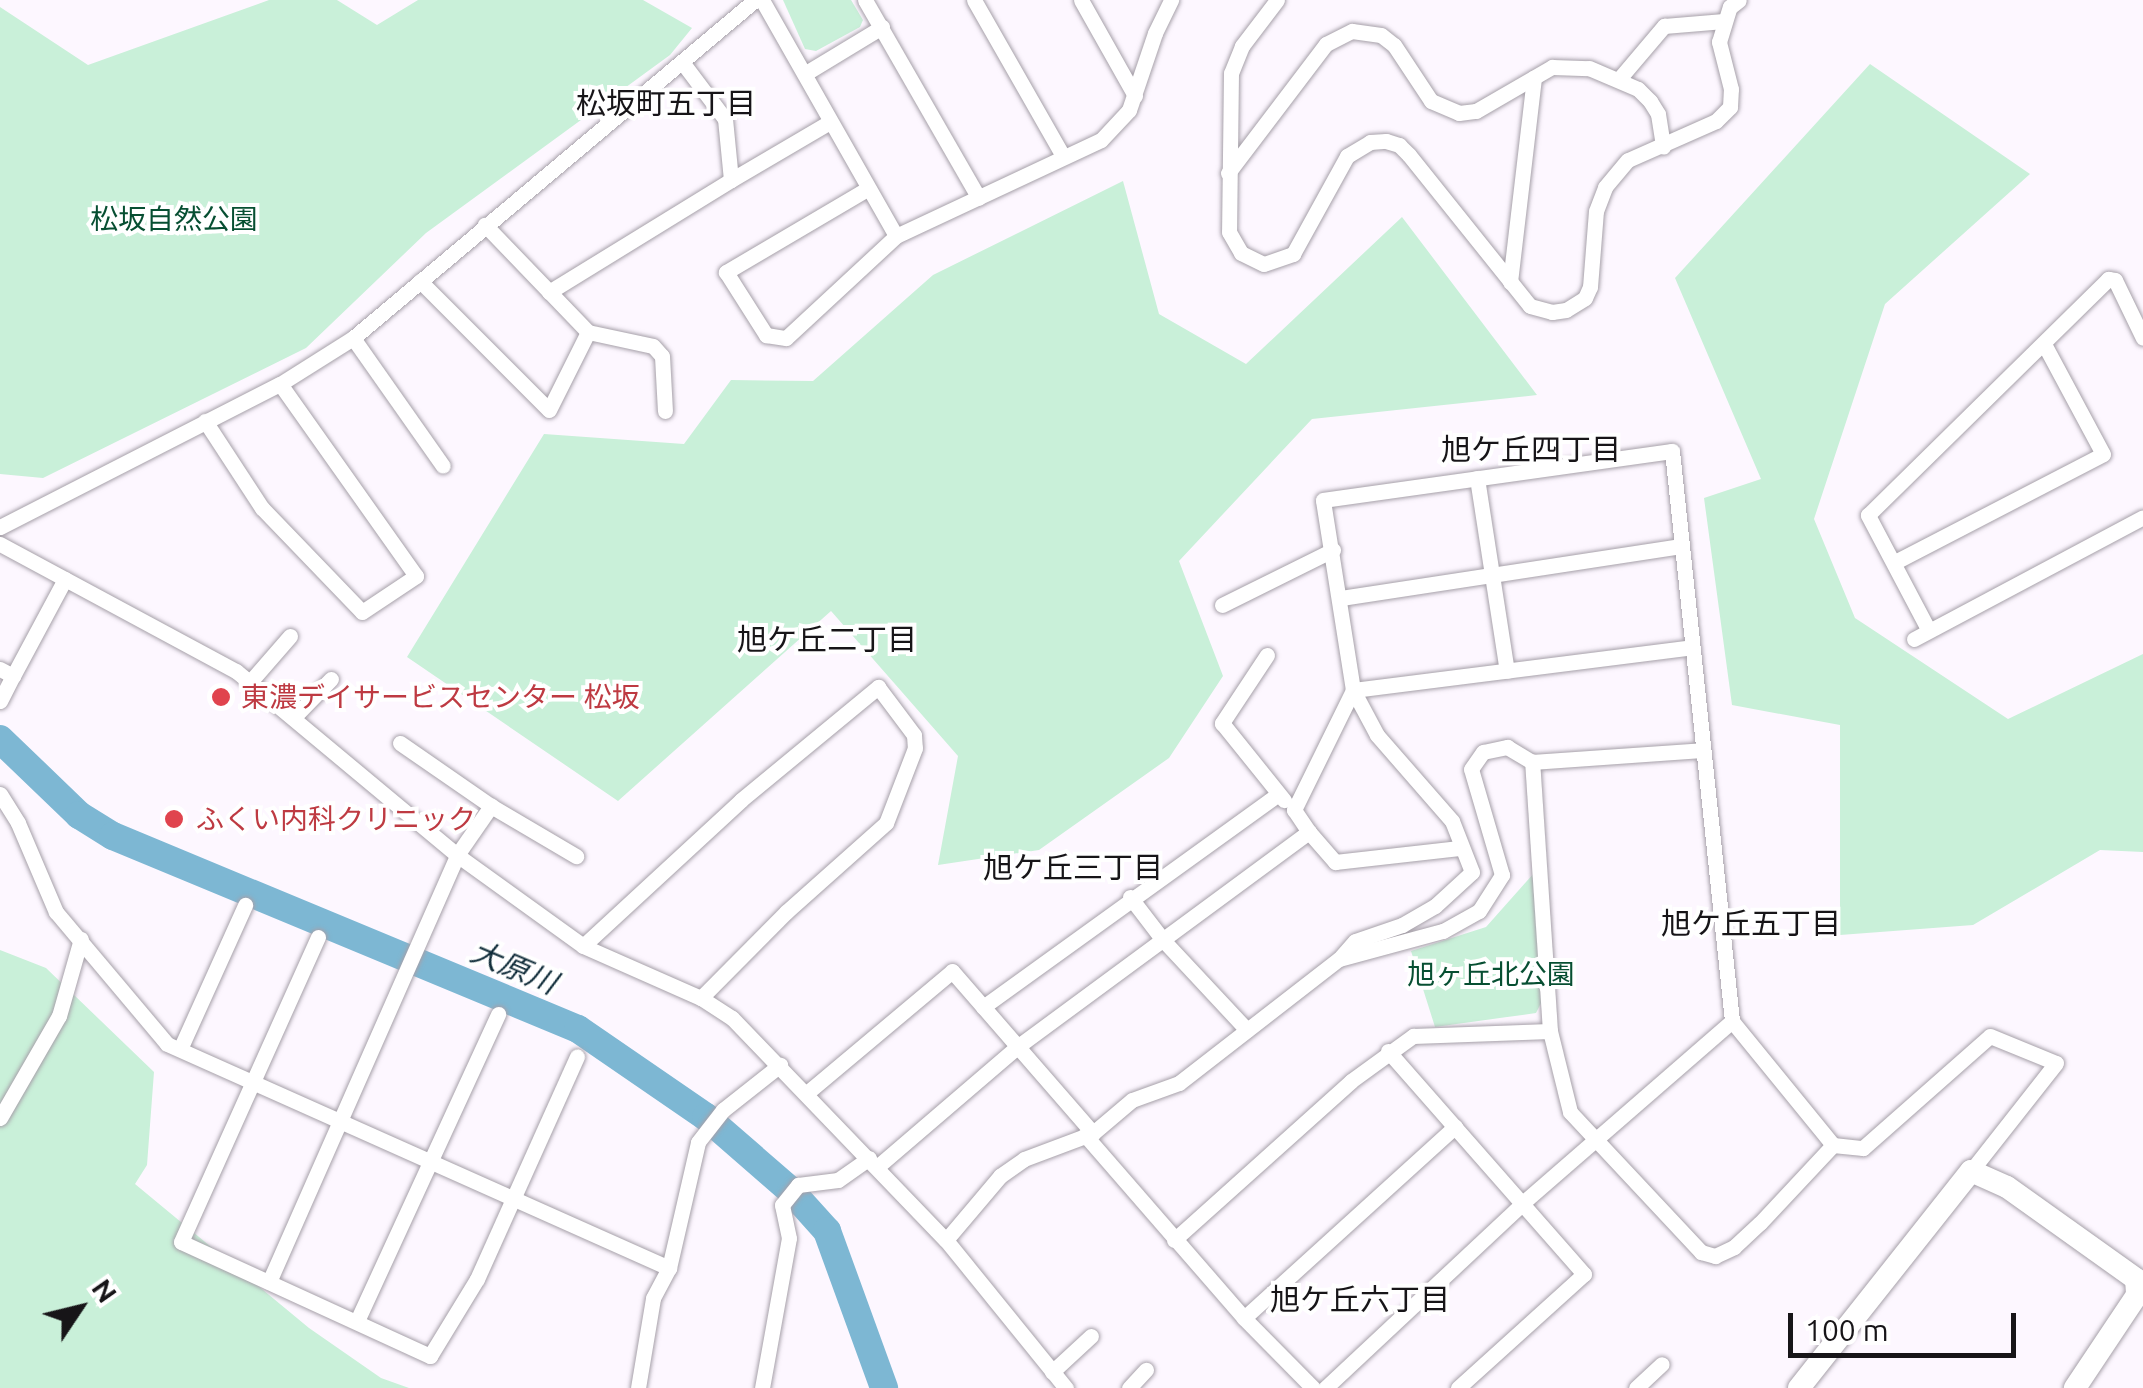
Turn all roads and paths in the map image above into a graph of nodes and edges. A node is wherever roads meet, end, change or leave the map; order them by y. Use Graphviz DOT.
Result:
graph roads {
  1 [pos="759,0"];
  2 [pos="865,0"];
  3 [pos="974,0"];
  4 [pos="1081,0"];
  5 [pos="1171,0"];
  6 [pos="1277,0"];
  7 [pos="1739,0"];
  8 [pos="1724,21"];
  9 [pos="882,27"];
  10 [pos="682,62"];
  11 [pos="806,73"];
  12 [pos="1534,77"];
  13 [pos="1619,79"];
  14 [pos="1135,96"];
  15 [pos="830,122"];
  16 [pos="1663,148"];
  17 [pos="1063,156"];
  18 [pos="1228,173"];
  19 [pos="731,180"];
  20 [pos="867,189"];
  21 [pos="979,198"];
  22 [pos="485,226"];
  23 [pos="896,236"];
  24 [pos="420,281"];
  25 [pos="1510,282"];
  26 [pos="549,292"];
  27 [pos="588,332"];
  28 [pos="352,338"];
  29 [pos="2143,338"];
  30 [pos="2044,344"];
  31 [pos="280,384"];
  32 [pos="665,411"];
  33 [pos="205,421"];
  34 [pos="444,466"];
  35 [pos="1477,478"];
  36 [pos="2143,516"];
  37 [pos="0,527"];
  38 [pos="0,544"];
  39 [pos="1681,546"];
  40 [pos="1332,550"];
  41 [pos="1895,562"];
  42 [pos="1492,574"];
  43 [pos="65,579"];
  44 [pos="1341,598"];
  45 [pos="1222,604"];
  46 [pos="1928,629"];
  47 [pos="290,636"];
  48 [pos="1914,640"];
  49 [pos="1692,647"];
  50 [pos="1267,655"];
  51 [pos="1508,671"];
  52 [pos="6,672"];
  53 [pos="331,679"];
  54 [pos="250,682"];
  55 [pos="1353,690"];
  56 [pos="0,701"];
  57 [pos="294,717"];
  58 [pos="400,742"];
  59 [pos="1702,750"];
  60 [pos="1532,762"];
  61 [pos="0,793"];
  62 [pos="1278,794"];
  63 [pos="491,806"];
  64 [pos="1294,810"];
  65 [pos="1309,832"];
  66 [pos="1459,848"];
  67 [pos="457,856"];
  68 [pos="576,856"];
  69 [pos="1130,897"];
  70 [pos="245,906"];
  71 [pos="318,937"];
  72 [pos="81,940"];
  73 [pos="1163,940"];
  74 [pos="583,946"];
  75 [pos="1339,959"];
  76 [pos="700,998"];
  77 [pos="983,1007"];
  78 [pos="498,1014"];
  79 [pos="1732,1022"];
  80 [pos="1246,1030"];
  81 [pos="1550,1031"];
  82 [pos="1017,1047"];
  83 [pos="181,1048"];
  84 [pos="1388,1051"];
  85 [pos="577,1056"];
  86 [pos="780,1066"];
  87 [pos="252,1080"];
  88 [pos="808,1092"];
  89 [pos="0,1118"];
  90 [pos="341,1119"];
  91 [pos="1455,1127"];
  92 [pos="1089,1134"];
  93 [pos="1594,1140"];
  94 [pos="1833,1145"];
  95 [pos="430,1162"];
  96 [pos="873,1162"];
  97 [pos="1971,1172"];
  98 [pos="512,1200"];
  99 [pos="1523,1203"];
  100 [pos="946,1240"];
  101 [pos="1174,1240"];
  102 [pos="669,1268"];
  103 [pos="270,1282"];
  104 [pos="1244,1318"];
  105 [pos="358,1321"];
  106 [pos="1091,1336"];
  107 [pos="1662,1364"];
  108 [pos="1146,1370"];
  109 [pos="1052,1372"];
  110 [pos="638,1388"];
  111 [pos="762,1388"];
  112 [pos="1066,1388"];
  113 [pos="1129,1388"];
  114 [pos="1313,1388"];
  115 [pos="1325,1388"];
  116 [pos="1458,1388"];
  117 [pos="1636,1388"];
  118 [pos="1798,1388"];
  119 [pos="2075,1388"];
  1 -- 10 [label="street"];
  1 -- 11 [label="street"];
  2 -- 9 [label="street"];
  3 -- 17 [label="street"];
  4 -- 14 [label="street"];
  5 -- 14 [label="street"];
  6 -- 18 [label="street"];
  7 -- 8 [label="street"];
  8 -- 13 [label="street"];
  8 -- 16 [label="street"];
  9 -- 11 [label="street"];
  9 -- 21 [label="street"];
  10 -- 19 [label="street"];
  10 -- 22 [label="street"];
  11 -- 15 [label="street"];
  12 -- 13 [label="street"];
  12 -- 18 [label="street"];
  12 -- 25 [label="street"];
  13 -- 16 [label="street"];
  14 -- 17 [label="street"];
  15 -- 19 [label="street"];
  15 -- 20 [label="street"];
  16 -- 25 [label="street"];
  17 -- 21 [label="street"];
  18 -- 25 [label="street"];
  19 -- 26 [label="street"];
  20 -- 23 [label="street"];
  20 -- 23 [label="street"];
  21 -- 23 [label="street"];
  22 -- 24 [label="street"];
  22 -- 26 [label="street"];
  24 -- 27 [label="street"];
  24 -- 28 [label="street"];
  26 -- 27 [label="street"];
  27 -- 32 [label="street"];
  28 -- 31 [label="street"];
  28 -- 34 [label="street"];
  29 -- 30 [label="street"];
  30 -- 41 [label="street"];
  30 -- 41 [label="street"];
  31 -- 33 [label="street"];
  31 -- 33 [label="street"];
  33 -- 37 [label="street"];
  35 -- 39 [label="street"];
  35 -- 40 [label="street"];
  35 -- 42 [label="street"];
  36 -- 46 [label="street"];
  38 -- 43 [label="street"];
  39 -- 42 [label="street"];
  39 -- 49 [label="street"];
  40 -- 44 [label="street"];
  40 -- 45 [label="street"];
  41 -- 46 [label="street"];
  42 -- 44 [label="street"];
  42 -- 51 [label="street"];
  43 -- 52 [label="street"];
  43 -- 54 [label="street"];
  44 -- 55 [label="street"];
  46 -- 48 [label="street"];
  47 -- 54 [label="street"];
  49 -- 51 [label="street"];
  49 -- 59 [label="street"];
  50 -- 62 [label="street"];
  51 -- 55 [label="street"];
  52 -- 56 [label="street"];
  53 -- 57 [label="street"];
  54 -- 57 [label="street"];
  55 -- 64 [label="street"];
  55 -- 66 [label="street"];
  57 -- 67 [label="street"];
  58 -- 63 [label="street"];
  59 -- 60 [label="street"];
  59 -- 79 [label="street"];
  60 -- 75 [label="street"];
  60 -- 81 [label="street"];
  61 -- 72 [label="street"];
  62 -- 64 [label="street"];
  62 -- 69 [label="street"];
  63 -- 67 [label="street"];
  63 -- 68 [label="street"];
  64 -- 65 [label="street"];
  65 -- 66 [label="street"];
  65 -- 73 [label="street"];
  66 -- 75 [label="street"];
  67 -- 74 [label="street"];
  67 -- 90 [label="street"];
  69 -- 73 [label="street"];
  69 -- 77 [label="street"];
  70 -- 83 [label="street"];
  71 -- 87 [label="street"];
  72 -- 83 [label="street"];
  72 -- 89 [label="street"];
  73 -- 80 [label="street"];
  73 -- 82 [label="street"];
  74 -- 76 [label="street"];
  74 -- 76 [label="street"];
  75 -- 80 [label="street"];
  76 -- 86 [label="street"];
  77 -- 82 [label="street"];
  77 -- 88 [label="street"];
  78 -- 95 [label="street"];
  79 -- 93 [label="street"];
  79 -- 94 [label="street"];
  80 -- 92 [label="street"];
  81 -- 84 [label="street"];
  81 -- 93 [label="street"];
  82 -- 92 [label="street"];
  82 -- 96 [label="street"];
  83 -- 87 [label="street"];
  84 -- 91 [label="street"];
  84 -- 101 [label="street"];
  85 -- 98 [label="street"];
  86 -- 88 [label="street"];
  86 -- 102 [label="street"];
  87 -- 90 [label="street"];
  87 -- 103 [label="street"];
  88 -- 96 [label="street"];
  90 -- 95 [label="street"];
  90 -- 103 [label="street"];
  91 -- 99 [label="street"];
  91 -- 104 [label="street"];
  92 -- 100 [label="street"];
  92 -- 101 [label="street"];
  93 -- 94 [label="street"];
  93 -- 99 [label="street"];
  94 -- 97 [label="street"];
  95 -- 98 [label="street"];
  95 -- 105 [label="street"];
  96 -- 100 [label="street"];
  96 -- 111 [label="street"];
  97 -- 118 [label="street"];
  97 -- 119 [label="street"];
  98 -- 102 [label="street"];
  98 -- 105 [label="street"];
  99 -- 115 [label="street"];
  99 -- 116 [label="street"];
  100 -- 109 [label="street"];
  101 -- 104 [label="street"];
  102 -- 110 [label="street"];
  103 -- 105 [label="street"];
  104 -- 114 [label="street"];
  106 -- 109 [label="street"];
  107 -- 117 [label="street"];
  108 -- 113 [label="street"];
  109 -- 112 [label="street"];
}
